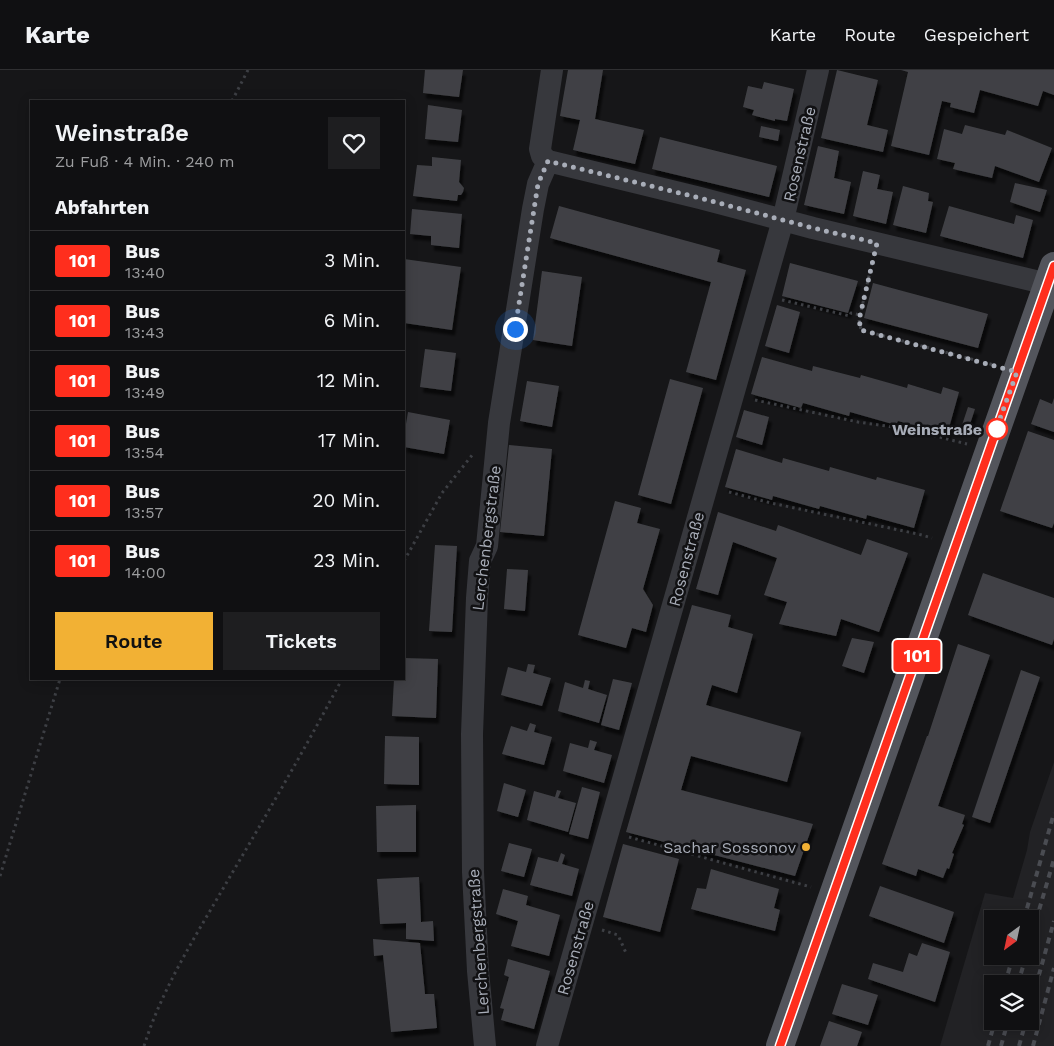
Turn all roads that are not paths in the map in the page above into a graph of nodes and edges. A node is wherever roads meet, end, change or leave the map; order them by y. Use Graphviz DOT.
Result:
graph roads {
  1 [pos="552,70"];
  2 [pos="818,70"];
  3 [pos="548,161"];
  4 [pos="783,220"];
  5 [pos="1051,275"];
  6 [pos="485,1046"];
  7 [pos="547,1046"];
  8 [pos="780,1046"];
  1 -- 3 [label="street"];
  2 -- 4 [label="street, Rosenstraße"];
  3 -- 4 [label="street"];
  3 -- 6 [label="street, Lerchenbergstraße"];
  4 -- 5 [label="street"];
  4 -- 7 [label="street, Rosenstraße"];
  5 -- 8 [label="main road"];
}
